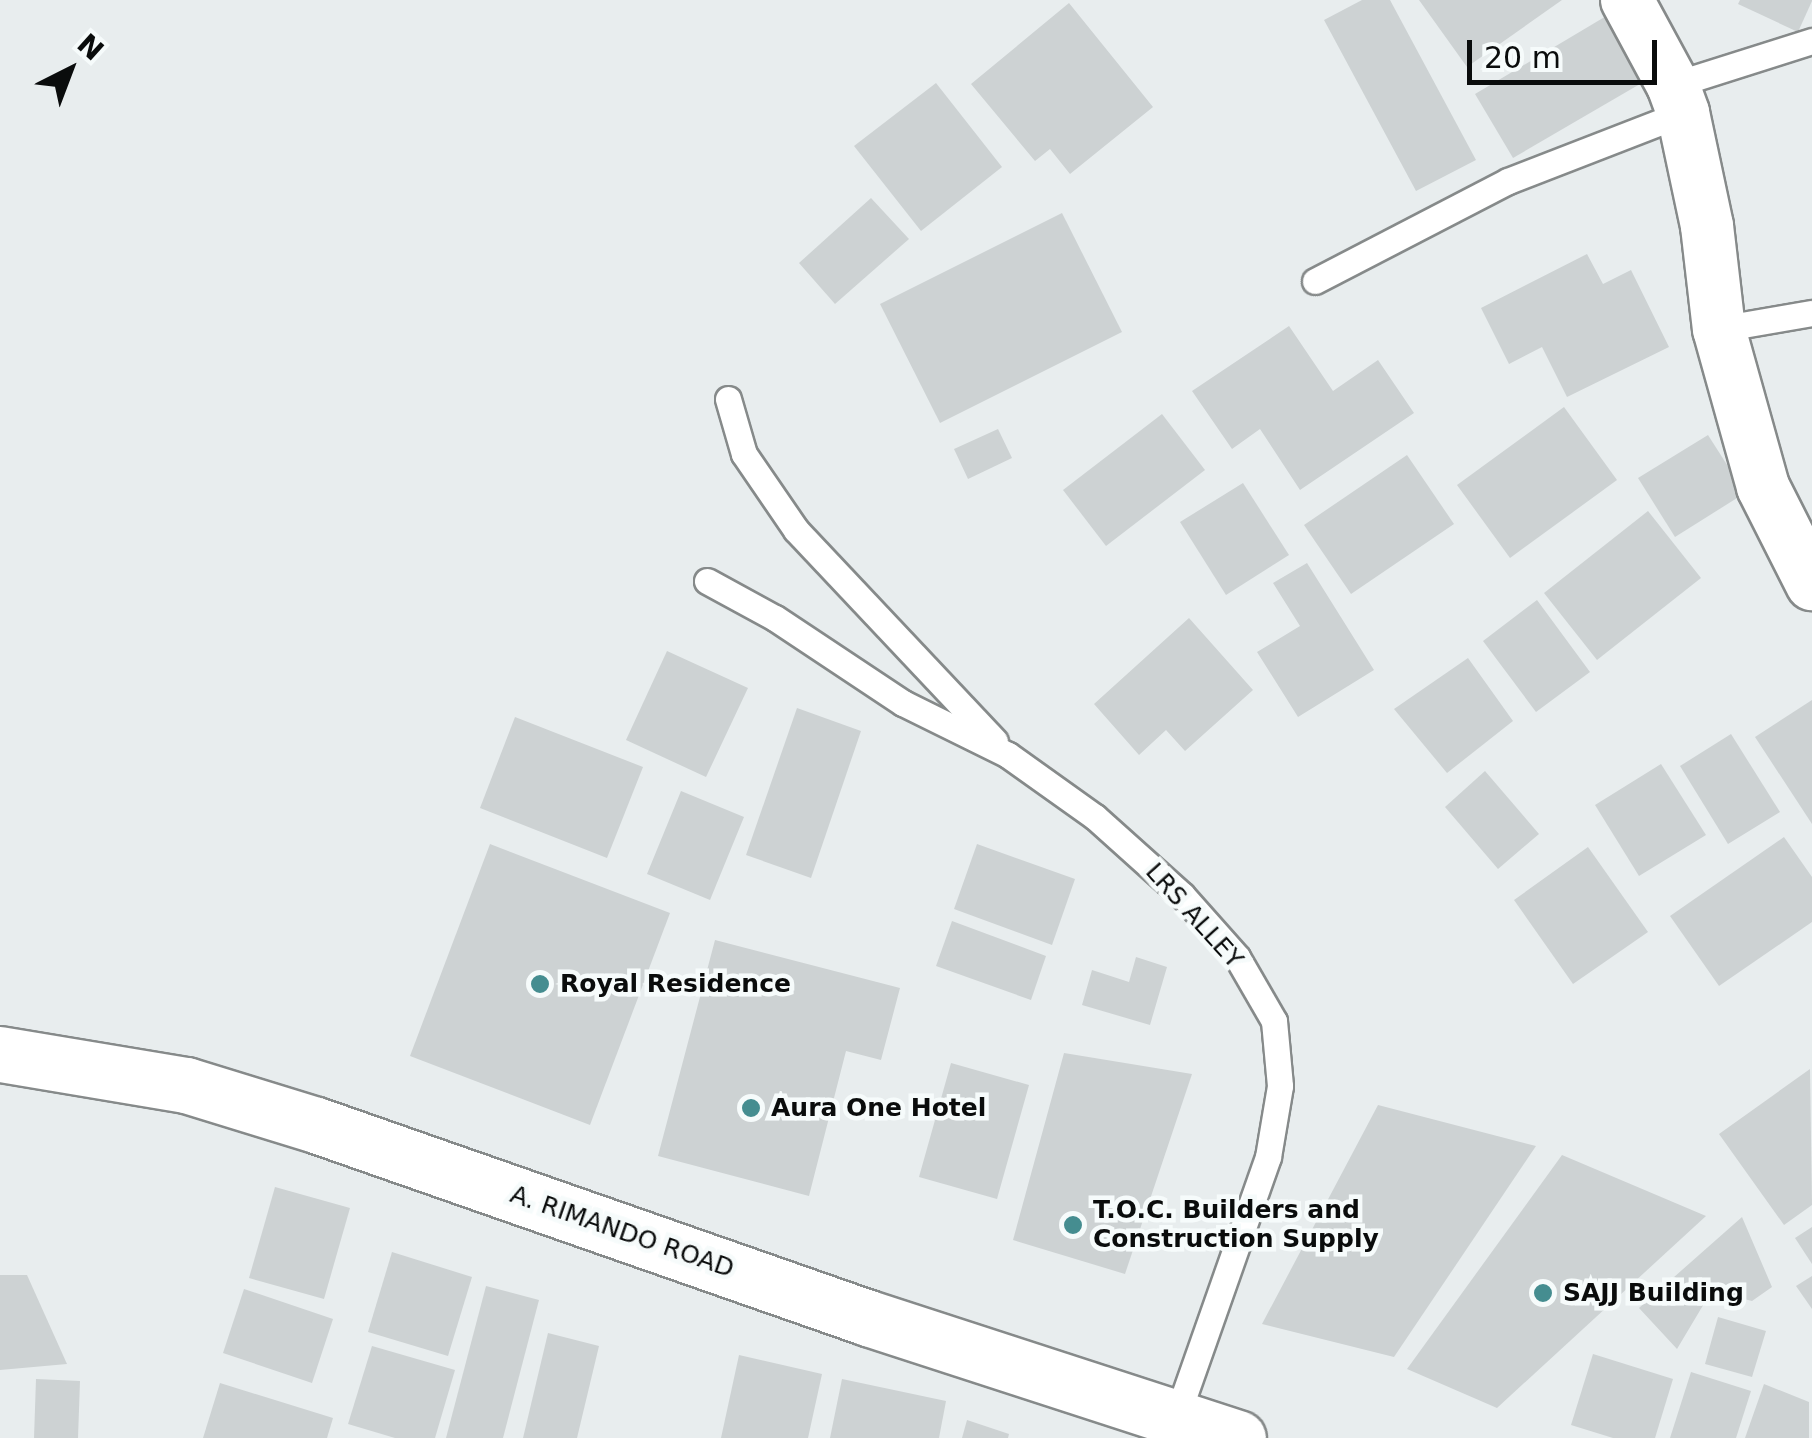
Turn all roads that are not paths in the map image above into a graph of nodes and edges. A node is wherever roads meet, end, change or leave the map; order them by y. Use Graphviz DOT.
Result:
graph roads {
  1 [pos="1626,0"];
  2 [pos="1812,42"];
  3 [pos="1678,99"];
  4 [pos="1315,281"];
  5 [pos="1812,313"];
  6 [pos="1719,330"];
  7 [pos="728,399"];
  8 [pos="707,581"];
  9 [pos="1812,584"];
  10 [pos="1008,756"];
  11 [pos="0,1054"];
  12 [pos="1176,1418"];
  13 [pos="1238,1438"];
  1 -- 3 [label="street"];
  2 -- 3 [label="lane"];
  3 -- 4 [label="lane"];
  3 -- 6 [label="street"];
  5 -- 6 [label="lane"];
  6 -- 9 [label="street"];
  7 -- 10 [label="lane, LRS ALLEY"];
  8 -- 10 [label="lane, LRS ALLEY"];
  10 -- 12 [label="lane, LRS ALLEY"];
  11 -- 12 [label="main road, A. RIMANDO ROAD"];
  12 -- 13 [label="main road, A. RIMANDO ROAD"];
}
